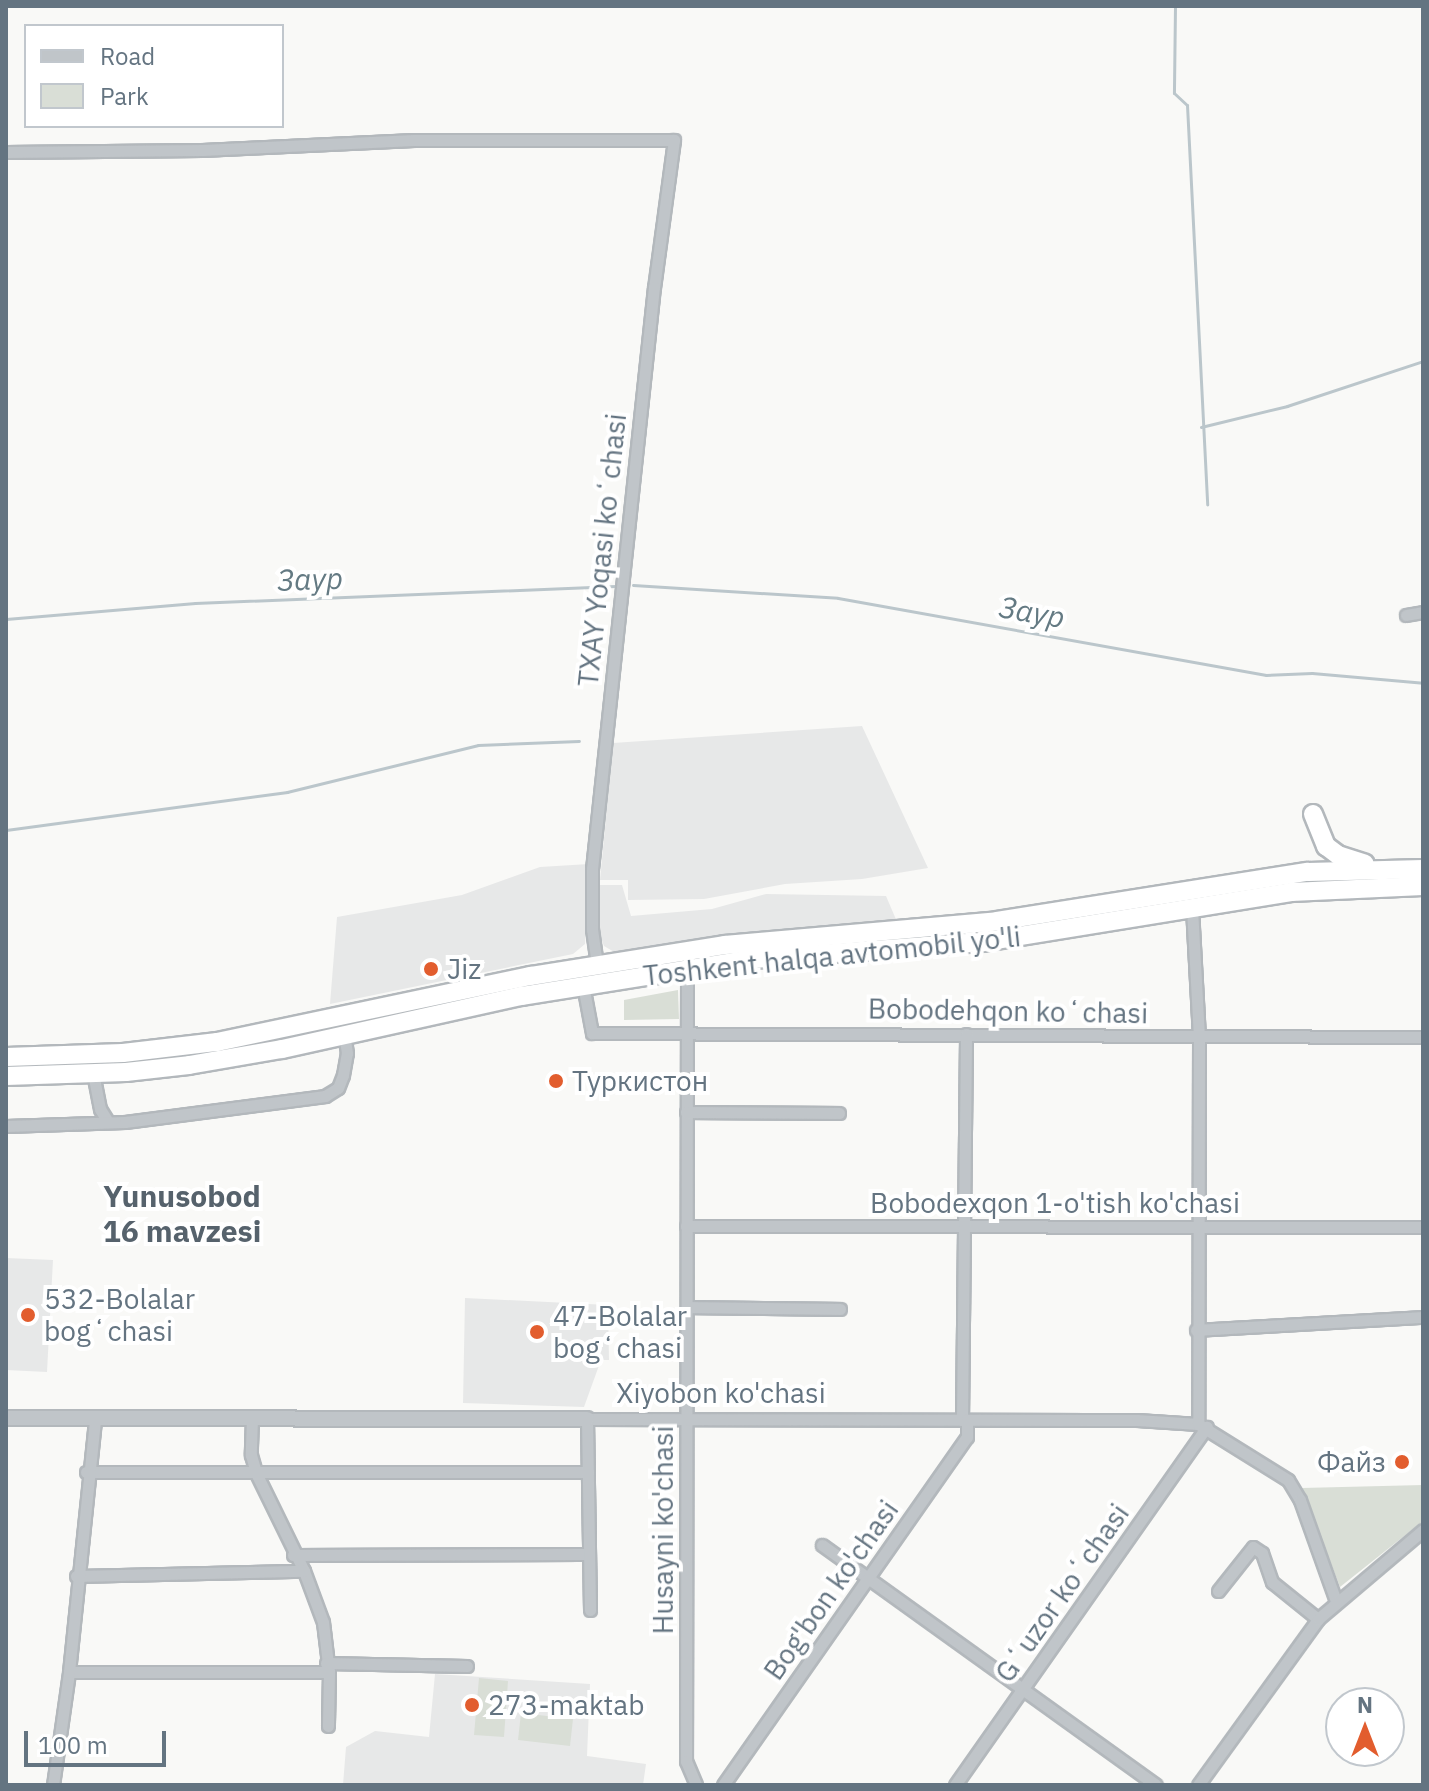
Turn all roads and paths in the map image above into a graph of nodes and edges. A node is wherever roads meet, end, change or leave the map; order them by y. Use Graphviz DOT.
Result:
graph roads {
  1 [pos="6,152"];
  2 [pos="1423,612"];
  3 [pos="1406,615"];
  4 [pos="1313,814"];
  5 [pos="1383,868"];
  6 [pos="1423,869"];
  7 [pos="1423,886"];
  8 [pos="1192,908"];
  9 [pos="855,941"];
  10 [pos="597,964"];
  11 [pos="687,969"];
  12 [pos="583,985"];
  13 [pos="342,1027"];
  14 [pos="686,1032"];
  15 [pos="966,1034"];
  16 [pos="1423,1037"];
  17 [pos="1199,1038"];
  18 [pos="6,1057"];
  19 [pos="93,1073"];
  20 [pos="6,1076"];
  21 [pos="686,1112"];
  22 [pos="839,1113"];
  23 [pos="108,1122"];
  24 [pos="6,1126"];
  25 [pos="686,1226"];
  26 [pos="1197,1227"];
  27 [pos="1423,1227"];
  28 [pos="964,1228"];
  29 [pos="687,1307"];
  30 [pos="840,1309"];
  31 [pos="1423,1317"];
  32 [pos="1196,1330"];
  33 [pos="6,1418"];
  34 [pos="252,1418"];
  35 [pos="95,1419"];
  36 [pos="587,1419"];
  37 [pos="688,1420"];
  38 [pos="964,1420"];
  39 [pos="1202,1426"];
  40 [pos="86,1472"];
  41 [pos="588,1472"];
  42 [pos="256,1473"];
  43 [pos="1423,1530"];
  44 [pos="822,1545"];
  45 [pos="589,1554"];
  46 [pos="293,1555"];
  47 [pos="304,1571"];
  48 [pos="76,1576"];
  49 [pos="868,1579"];
  50 [pos="1218,1591"];
  51 [pos="1336,1601"];
  52 [pos="590,1610"];
  53 [pos="1318,1619"];
  54 [pos="467,1666"];
  55 [pos="328,1668"];
  56 [pos="69,1672"];
  57 [pos="1022,1690"];
  58 [pos="328,1726"];
  59 [pos="53,1785"];
  60 [pos="696,1785"];
  61 [pos="723,1785"];
  62 [pos="955,1785"];
  63 [pos="1156,1785"];
  64 [pos="1198,1785"];
  1 -- 10 [label="street, TXAY Yoqasi koʻchasi"];
  2 -- 3 [label="street"];
  4 -- 5 [label="highway"];
  5 -- 6 [label="highway, Toshkent halqa avtomobil yo'li"];
  5 -- 9 [label="highway, Toshkent halqa avtomobil yo'li"];
  7 -- 8 [label="highway, Toshkent halqa avtomobil yo'li"];
  8 -- 9 [label="highway, Toshkent halqa avtomobil yo'li"];
  8 -- 17 [label="street"];
  9 -- 10 [label="highway, Toshkent halqa avtomobil yo'li"];
  9 -- 11 [label="highway, Toshkent halqa avtomobil yo'li"];
  10 -- 13 [label="highway, Toshkent halqa avtomobil yo'li"];
  11 -- 12 [label="highway, Toshkent halqa avtomobil yo'li"];
  11 -- 14 [label="street, Husayni ko'chasi"];
  12 -- 13 [label="highway, Toshkent halqa avtomobil yo'li"];
  12 -- 14 [label="street, Bobodehqon koʻchasi"];
  13 -- 18 [label="highway, Toshkent halqa avtomobil yo'li"];
  13 -- 19 [label="highway, Toshkent halqa avtomobil yo'li"];
  13 -- 23 [label="street"];
  14 -- 15 [label="street, Bobodehqon koʻchasi"];
  14 -- 21 [label="street, Husayni ko'chasi"];
  15 -- 17 [label="street, Bobodehqon koʻchasi"];
  15 -- 28 [label="street, Bog'bon ko'chasi"];
  16 -- 17 [label="street, Bobodehqon koʻchasi"];
  17 -- 26 [label="street"];
  19 -- 20 [label="highway, Toshkent halqa avtomobil yo'li"];
  19 -- 23 [label="street"];
  21 -- 22 [label="street"];
  21 -- 25 [label="street, Husayni ko'chasi"];
  23 -- 24 [label="street"];
  25 -- 28 [label="street, Bobodexqon 1-o'tish ko'chasi"];
  25 -- 29 [label="street, Husayni ko'chasi"];
  26 -- 27 [label="street, Bobodexqon 1-o'tish ko'chasi"];
  26 -- 28 [label="street, Bobodexqon 1-o'tish ko'chasi"];
  26 -- 32 [label="street"];
  28 -- 38 [label="street, Bog'bon ko'chasi"];
  29 -- 30 [label="street"];
  29 -- 37 [label="street, Husayni ko'chasi"];
  31 -- 32 [label="street"];
  32 -- 39 [label="street"];
  33 -- 35 [label="street, Xiyobon ko'chasi"];
  34 -- 35 [label="street, Xiyobon ko'chasi"];
  34 -- 36 [label="street, Xiyobon ko'chasi"];
  34 -- 42 [label="street"];
  35 -- 40 [label="street"];
  36 -- 37 [label="street, Xiyobon ko'chasi"];
  36 -- 41 [label="street"];
  37 -- 38 [label="street, Xiyobon ko'chasi"];
  37 -- 60 [label="street, Husayni ko'chasi"];
  38 -- 39 [label="street, Xiyobon ko'chasi"];
  38 -- 49 [label="street, Bog'bon ko'chasi"];
  39 -- 51 [label="street, Xiyobon ko'chasi"];
  39 -- 57 [label="street, Gʻuzor koʻchasi"];
  40 -- 42 [label="street"];
  40 -- 48 [label="street"];
  41 -- 42 [label="street"];
  41 -- 45 [label="street"];
  42 -- 46 [label="street"];
  43 -- 51 [label="street"];
  44 -- 49 [label="street"];
  45 -- 46 [label="street"];
  45 -- 52 [label="street"];
  46 -- 47 [label="street"];
  47 -- 48 [label="street"];
  47 -- 55 [label="street"];
  48 -- 56 [label="street"];
  49 -- 57 [label="street"];
  49 -- 61 [label="street, Bog'bon ko'chasi"];
  50 -- 53 [label="street"];
  51 -- 53 [label="street"];
  53 -- 64 [label="street"];
  54 -- 55 [label="street"];
  55 -- 56 [label="street"];
  55 -- 58 [label="street"];
  56 -- 59 [label="street"];
  57 -- 62 [label="street, Gʻuzor koʻchasi"];
  57 -- 63 [label="street"];
}
